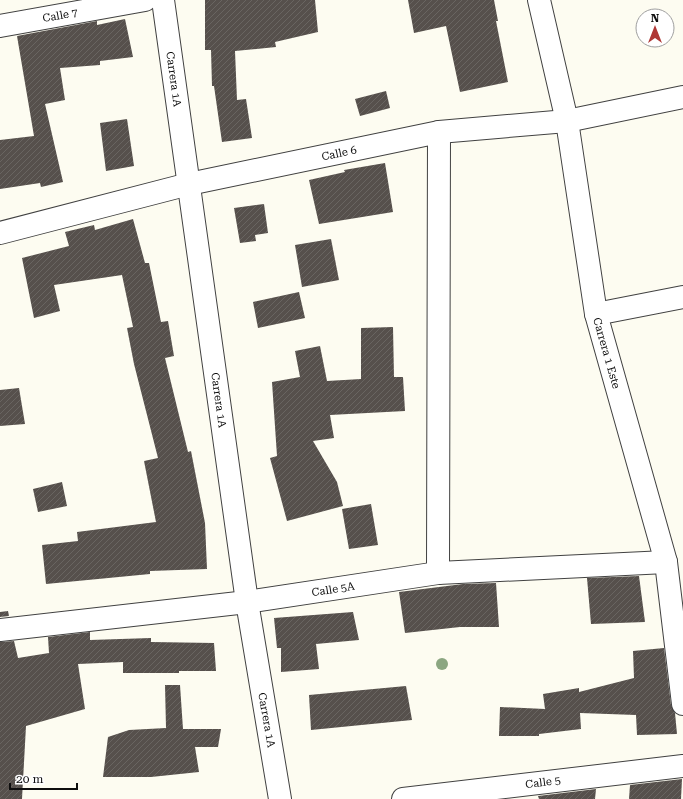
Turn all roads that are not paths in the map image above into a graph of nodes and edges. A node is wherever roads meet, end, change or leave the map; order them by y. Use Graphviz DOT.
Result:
graph roads {
  1 [pos="145,0"];
  2 [pos="163,0"];
  3 [pos="539,0"];
  4 [pos="0,26"];
  5 [pos="683,97"];
  6 [pos="567,121"];
  7 [pos="439,132"];
  8 [pos="189,184"];
  9 [pos="0,233"];
  10 [pos="683,297"];
  11 [pos="596,314"];
  12 [pos="666,562"];
  13 [pos="438,573"];
  14 [pos="247,602"];
  15 [pos="0,630"];
  16 [pos="683,704"];
  17 [pos="683,766"];
  18 [pos="280,799"];
  19 [pos="403,799"];
  1 -- 4 [label="street, Calle 7"];
  2 -- 8 [label="street, Carrera 1A"];
  3 -- 6 [label="street, Carrera 1 Este"];
  5 -- 6 [label="street, Calle 6"];
  6 -- 7 [label="street, Calle 6"];
  6 -- 11 [label="street, Carrera 1 Este"];
  7 -- 8 [label="street, Calle 6"];
  7 -- 13 [label="street"];
  8 -- 9 [label="street, Calle 6"];
  8 -- 14 [label="street, Carrera 1A"];
  10 -- 11 [label="street"];
  11 -- 12 [label="street, Carrera 1 Este"];
  12 -- 13 [label="street, Calle 5A"];
  12 -- 16 [label="street, Carrera 1 Este"];
  13 -- 14 [label="street, Calle 5A"];
  14 -- 15 [label="street, Calle 5A"];
  14 -- 18 [label="street, Carrera 1A"];
  17 -- 19 [label="street, Calle 5"];
}
